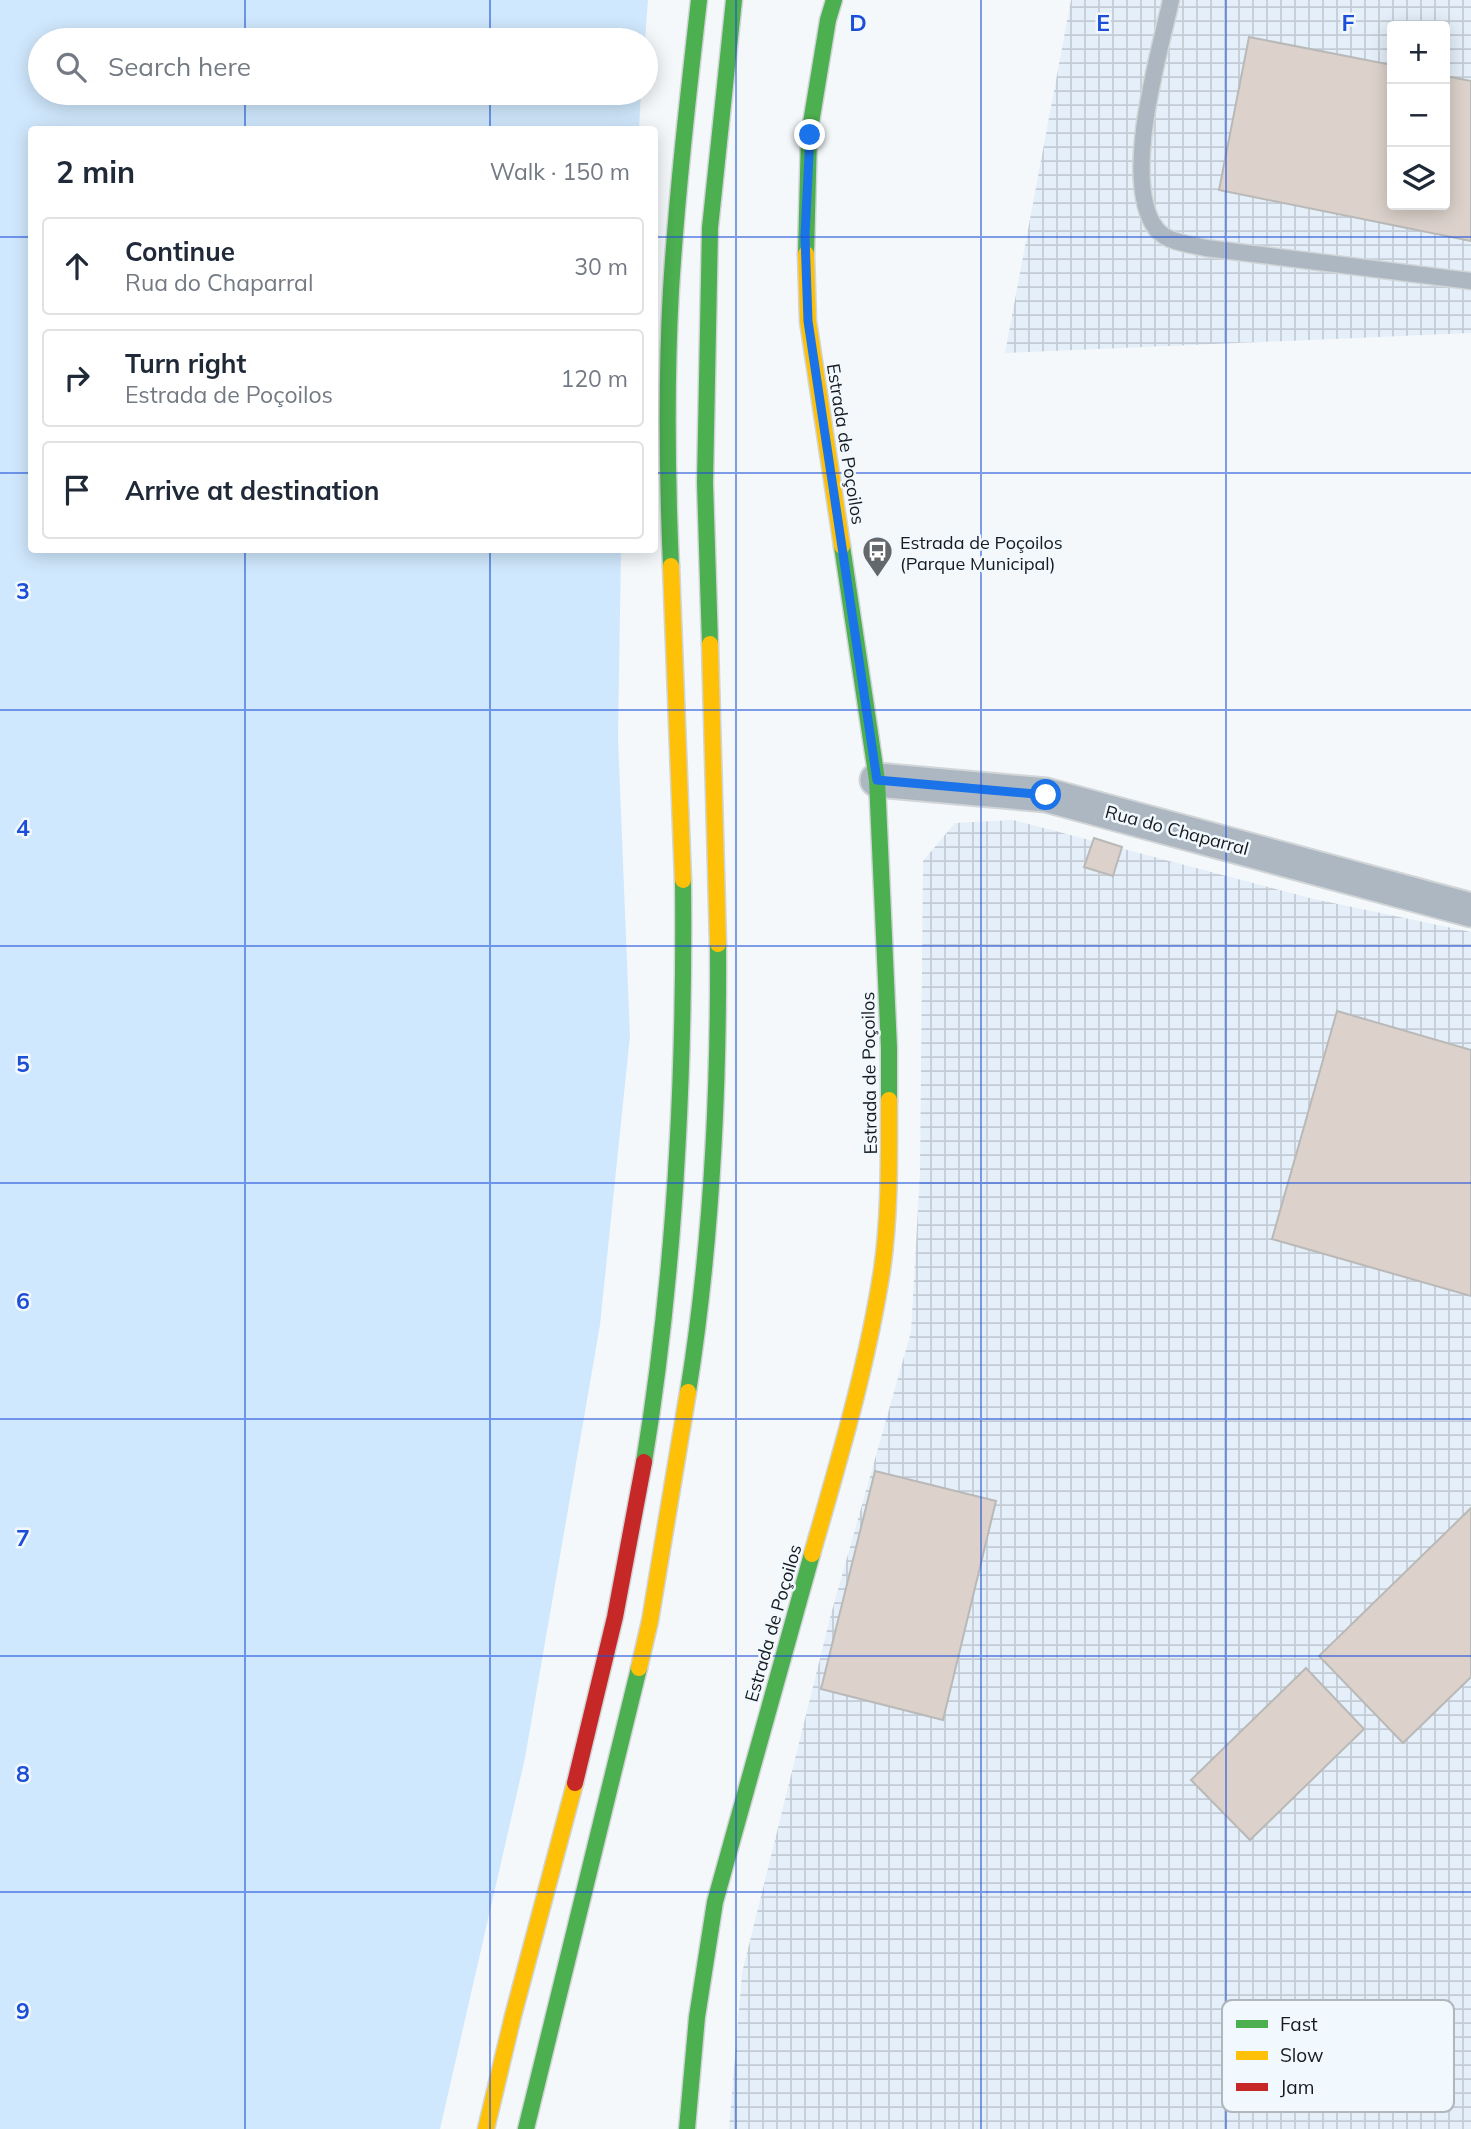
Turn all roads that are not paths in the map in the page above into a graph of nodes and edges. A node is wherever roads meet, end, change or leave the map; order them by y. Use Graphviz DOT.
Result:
graph roads {
  1 [pos="699,0"];
  2 [pos="734,0"];
  3 [pos="834,0"];
  4 [pos="1171,0"];
  5 [pos="1471,281"];
  6 [pos="877,780"];
  7 [pos="1471,910"];
  8 [pos="486,2129"];
  9 [pos="526,2129"];
  10 [pos="687,2129"];
  1 -- 8 [label="main road"];
  2 -- 9 [label="main road"];
  3 -- 6 [label="main road, Estrada de Poçoilos"];
  4 -- 5 [label="lane"];
  6 -- 7 [label="street, Rua do Chaparral"];
  6 -- 10 [label="main road, Estrada de Poçoilos"];
}
